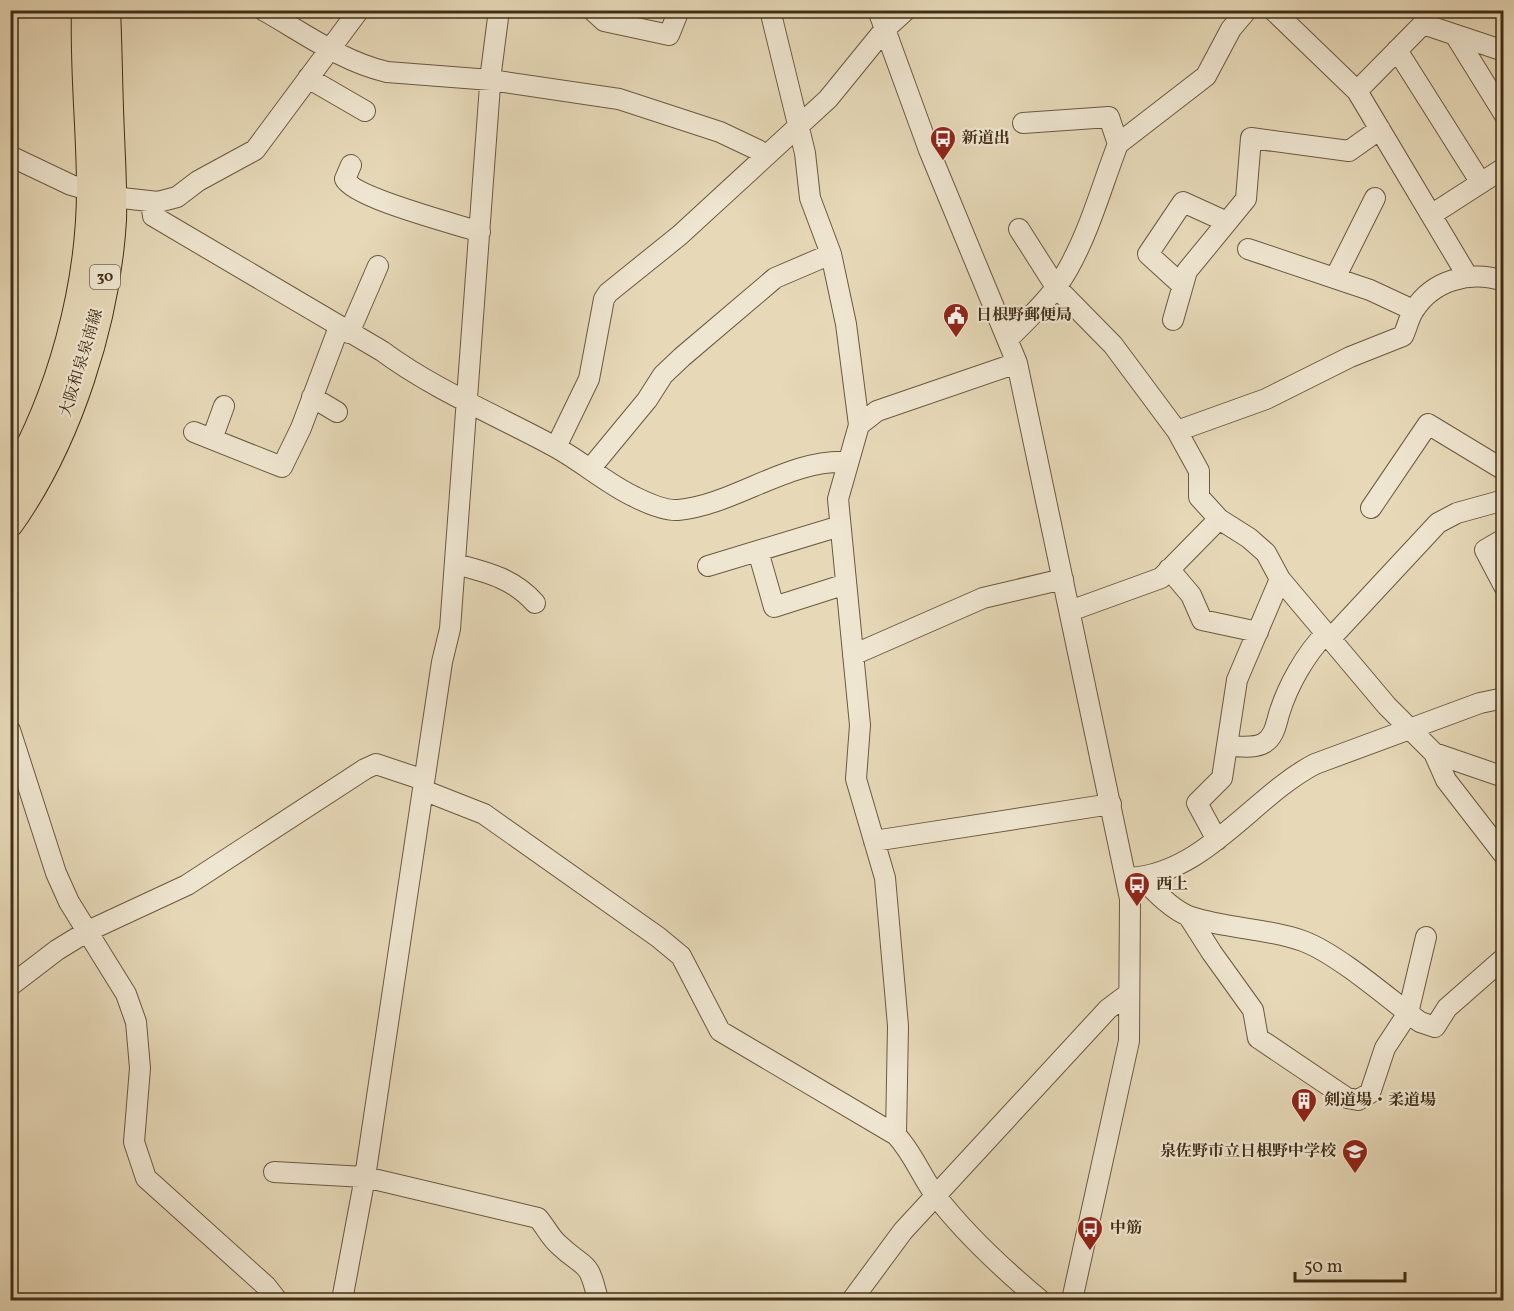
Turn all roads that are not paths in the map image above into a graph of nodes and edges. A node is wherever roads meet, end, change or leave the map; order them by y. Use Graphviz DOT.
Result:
graph roads {
  1 [pos="84,10"];
  2 [pos="108,10"];
  3 [pos="263,10"];
  4 [pos="359,10"];
  5 [pos="499,10"];
  6 [pos="592,10"];
  7 [pos="679,10"];
  8 [pos="770,10"];
  9 [pos="906,10"];
  10 [pos="1247,10"];
  11 [pos="1273,10"];
  12 [pos="881,20"];
  13 [pos="1455,35"];
  14 [pos="329,50"];
  15 [pos="1397,50"];
  16 [pos="1503,51"];
  17 [pos="308,78"];
  18 [pos="491,80"];
  19 [pos="1357,91"];
  20 [pos="365,111"];
  21 [pos="1503,114"];
  22 [pos="1023,123"];
  23 [pos="797,126"];
  24 [pos="1380,129"];
  25 [pos="1118,144"];
  26 [pos="10,156"];
  27 [pos="764,157"];
  28 [pos="351,165"];
  29 [pos="1503,168"];
  30 [pos="1480,183"];
  31 [pos="102,194"];
  32 [pos="1375,198"];
  33 [pos="151,202"];
  34 [pos="1431,215"];
  35 [pos="1227,222"];
  36 [pos="1019,229"];
  37 [pos="480,232"];
  38 [pos="1248,249"];
  39 [pos="831,254"];
  40 [pos="378,266"];
  41 [pos="1468,277"];
  42 [pos="1335,278"];
  43 [pos="1503,281"];
  44 [pos="1182,285"];
  45 [pos="1056,287"];
  46 [pos="1413,310"];
  47 [pos="1173,320"];
  48 [pos="344,330"];
  49 [pos="1008,339"];
  50 [pos="1017,363"];
  51 [pos="312,398"];
  52 [pos="468,402"];
  53 [pos="224,406"];
  54 [pos="337,412"];
  55 [pos="859,425"];
  56 [pos="1177,431"];
  57 [pos="556,447"];
  58 [pos="848,462"];
  59 [pos="590,469"];
  60 [pos="1503,470"];
  61 [pos="10,482"];
  62 [pos="1503,500"];
  63 [pos="1371,508"];
  64 [pos="1219,519"];
  65 [pos="10,524"];
  66 [pos="840,525"];
  67 [pos="1503,539"];
  68 [pos="758,551"];
  69 [pos="456,564"];
  70 [pos="708,566"];
  71 [pos="1169,569"];
  72 [pos="1063,579"];
  73 [pos="1281,579"];
  74 [pos="846,584"];
  75 [pos="1503,586"];
  76 [pos="535,603"];
  77 [pos="1070,611"];
  78 [pos="1258,632"];
  79 [pos="1329,636"];
  80 [pos="853,655"];
  81 [pos="1503,698"];
  82 [pos="1412,729"];
  83 [pos="10,730"];
  84 [pos="1227,746"];
  85 [pos="1434,753"];
  86 [pos="1503,777"];
  87 [pos="423,785"];
  88 [pos="1111,804"];
  89 [pos="1217,840"];
  90 [pos="874,841"];
  91 [pos="1503,855"];
  92 [pos="1134,878"];
  93 [pos="1189,917"];
  94 [pos="88,931"];
  95 [pos="1426,937"];
  96 [pos="1503,958"];
  97 [pos="10,986"];
  98 [pos="1128,994"];
  99 [pos="1408,1013"];
  100 [pos="896,1135"];
  101 [pos="274,1172"];
  102 [pos="365,1177"];
  103 [pos="935,1196"];
  104 [pos="277,1300"];
  105 [pos="342,1300"];
  106 [pos="598,1300"];
  107 [pos="852,1300"];
  108 [pos="1040,1300"];
  109 [pos="1072,1300"];
  1 -- 31 [label="main road, 大阪和泉泉南線 / 30"];
  2 -- 31 [label="main road, 大阪和泉泉南線 / 30"];
  3 -- 14 [label="street"];
  4 -- 14 [label="street"];
  5 -- 18 [label="street"];
  6 -- 7 [label="street"];
  8 -- 23 [label="street"];
  9 -- 12 [label="street"];
  10 -- 25 [label="street"];
  11 -- 19 [label="street"];
  12 -- 23 [label="street"];
  12 -- 49 [label="street"];
  13 -- 15 [label="street"];
  13 -- 16 [label="street"];
  13 -- 21 [label="street"];
  14 -- 17 [label="street"];
  14 -- 18 [label="street"];
  15 -- 19 [label="street"];
  15 -- 30 [label="street"];
  17 -- 20 [label="street"];
  17 -- 33 [label="street"];
  18 -- 27 [label="street"];
  18 -- 37 [label="street"];
  19 -- 24 [label="street"];
  22 -- 25 [label="street"];
  23 -- 27 [label="street"];
  23 -- 39 [label="street"];
  24 -- 34 [label="street"];
  24 -- 35 [label="street"];
  25 -- 45 [label="street"];
  26 -- 31 [label="street"];
  27 -- 57 [label="street"];
  28 -- 37 [label="street"];
  29 -- 30 [label="street"];
  30 -- 34 [label="street"];
  31 -- 33 [label="street"];
  31 -- 61 [label="main road, 大阪和泉泉南線 / 30"];
  31 -- 65 [label="main road, 大阪和泉泉南線 / 30"];
  32 -- 42 [label="street"];
  33 -- 48 [label="street"];
  34 -- 41 [label="street"];
  35 -- 44 [label="street"];
  35 -- 44 [label="street"];
  36 -- 45 [label="street"];
  37 -- 52 [label="street"];
  38 -- 42 [label="street"];
  39 -- 55 [label="street"];
  39 -- 59 [label="street"];
  40 -- 48 [label="street"];
  41 -- 43 [label="street"];
  41 -- 46 [label="street"];
  42 -- 46 [label="street"];
  44 -- 47 [label="street"];
  45 -- 49 [label="street"];
  45 -- 56 [label="street"];
  46 -- 56 [label="street"];
  48 -- 51 [label="street"];
  48 -- 52 [label="street"];
  49 -- 50 [label="street"];
  50 -- 55 [label="street"];
  50 -- 72 [label="street"];
  51 -- 53 [label="street"];
  51 -- 54 [label="street"];
  52 -- 57 [label="street"];
  52 -- 69 [label="street"];
  55 -- 58 [label="street"];
  56 -- 64 [label="street"];
  57 -- 59 [label="street"];
  58 -- 59 [label="street"];
  58 -- 66 [label="street"];
  60 -- 63 [label="street"];
  62 -- 79 [label="street"];
  64 -- 71 [label="street"];
  64 -- 73 [label="street"];
  66 -- 68 [label="street"];
  66 -- 74 [label="street"];
  67 -- 75 [label="street"];
  68 -- 70 [label="street"];
  68 -- 74 [label="street"];
  69 -- 76 [label="street"];
  69 -- 87 [label="street"];
  71 -- 77 [label="street"];
  71 -- 78 [label="street"];
  72 -- 77 [label="street"];
  72 -- 80 [label="street"];
  73 -- 78 [label="street"];
  73 -- 79 [label="street"];
  74 -- 80 [label="street"];
  77 -- 88 [label="street"];
  78 -- 84 [label="street"];
  79 -- 82 [label="street"];
  79 -- 84 [label="street"];
  80 -- 90 [label="street"];
  81 -- 82 [label="street"];
  82 -- 85 [label="street"];
  82 -- 89 [label="street"];
  83 -- 94 [label="street"];
  84 -- 89 [label="street"];
  85 -- 86 [label="street"];
  85 -- 91 [label="street"];
  87 -- 94 [label="street"];
  87 -- 100 [label="street"];
  87 -- 102 [label="street"];
  88 -- 90 [label="street"];
  88 -- 92 [label="street"];
  89 -- 92 [label="street"];
  90 -- 100 [label="street"];
  92 -- 93 [label="street"];
  92 -- 98 [label="street"];
  93 -- 99 [label="street"];
  93 -- 99 [label="street"];
  94 -- 97 [label="street"];
  94 -- 104 [label="street"];
  95 -- 99 [label="street"];
  96 -- 99 [label="street"];
  98 -- 103 [label="street"];
  98 -- 109 [label="street"];
  100 -- 103 [label="street"];
  101 -- 102 [label="street"];
  102 -- 105 [label="street"];
  102 -- 106 [label="street"];
  103 -- 107 [label="street"];
  103 -- 108 [label="street"];
}
